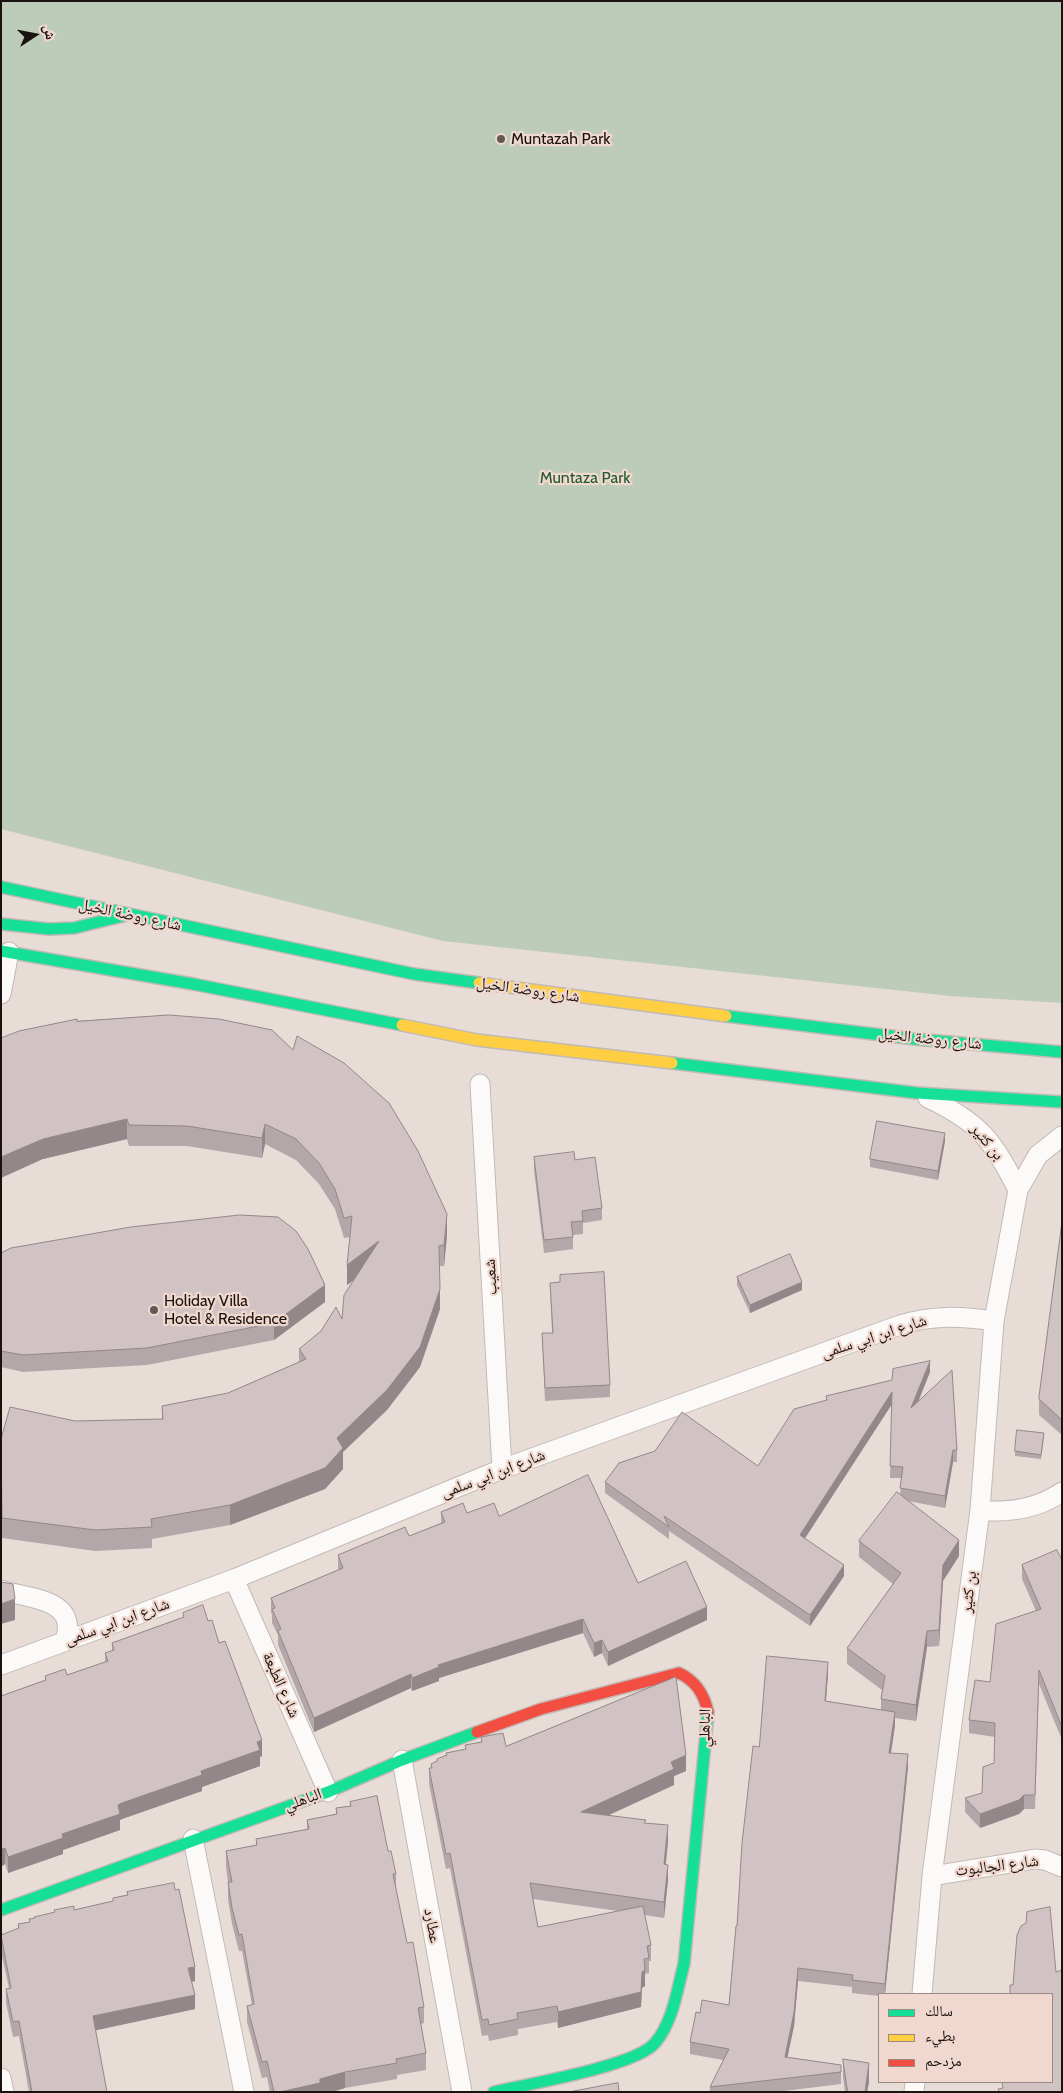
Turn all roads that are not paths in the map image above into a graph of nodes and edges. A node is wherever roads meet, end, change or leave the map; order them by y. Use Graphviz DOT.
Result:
graph roads {
  1 [pos="1,887"];
  2 [pos="127,915"];
  3 [pos="1,924"];
  4 [pos="5,952"];
  5 [pos="1,994"];
  6 [pos="1062,1052"];
  7 [pos="480,1084"];
  8 [pos="917,1093"];
  9 [pos="1062,1102"];
  10 [pos="1062,1136"];
  11 [pos="1018,1190"];
  12 [pos="994,1321"];
  13 [pos="502,1469"];
  14 [pos="1062,1492"];
  15 [pos="980,1510"];
  16 [pos="234,1579"];
  17 [pos="1,1590"];
  18 [pos="65,1641"];
  19 [pos="1,1665"];
  20 [pos="402,1760"];
  21 [pos="328,1792"];
  22 [pos="193,1839"];
  23 [pos="1062,1867"];
  24 [pos="932,1876"];
  25 [pos="1,1910"];
  26 [pos="922,1993"];
  27 [pos="1,2078"];
  28 [pos="4,2092"];
  29 [pos="244,2092"];
  30 [pos="462,2092"];
  31 [pos="494,2092"];
  1 -- 2 [label="main road, شارع روضة الخيل"];
  2 -- 3 [label="main road"];
  2 -- 6 [label="main road, شارع روضة الخيل"];
  4 -- 5 [label="street"];
  4 -- 8 [label="main road"];
  7 -- 13 [label="street, شعيب"];
  8 -- 9 [label="main road"];
  8 -- 11 [label="street, بن كثير"];
  10 -- 11 [label="street, بن كثير"];
  11 -- 12 [label="street, بن كثير"];
  12 -- 13 [label="street, شارع ابن ابي سلمى"];
  12 -- 15 [label="street, بن كثير"];
  13 -- 16 [label="street, شارع ابن ابي سلمى"];
  14 -- 15 [label="street"];
  15 -- 24 [label="street, بن كثير"];
  16 -- 18 [label="street, شارع ابن ابي سلمى"];
  16 -- 21 [label="street, شارع الطبعة"];
  17 -- 18 [label="street"];
  18 -- 19 [label="street, شارع ابن ابي سلمى"];
  20 -- 21 [label="main road, الباهلي"];
  20 -- 30 [label="street, عطارد"];
  20 -- 31 [label="main road, الباهلي"];
  21 -- 22 [label="main road, الباهلي"];
  22 -- 25 [label="main road, الباهلي"];
  22 -- 29 [label="street"];
  23 -- 24 [label="street, شارع الجالبوت"];
  24 -- 26 [label="street, بن كثير"];
  27 -- 28 [label="street"];
}
